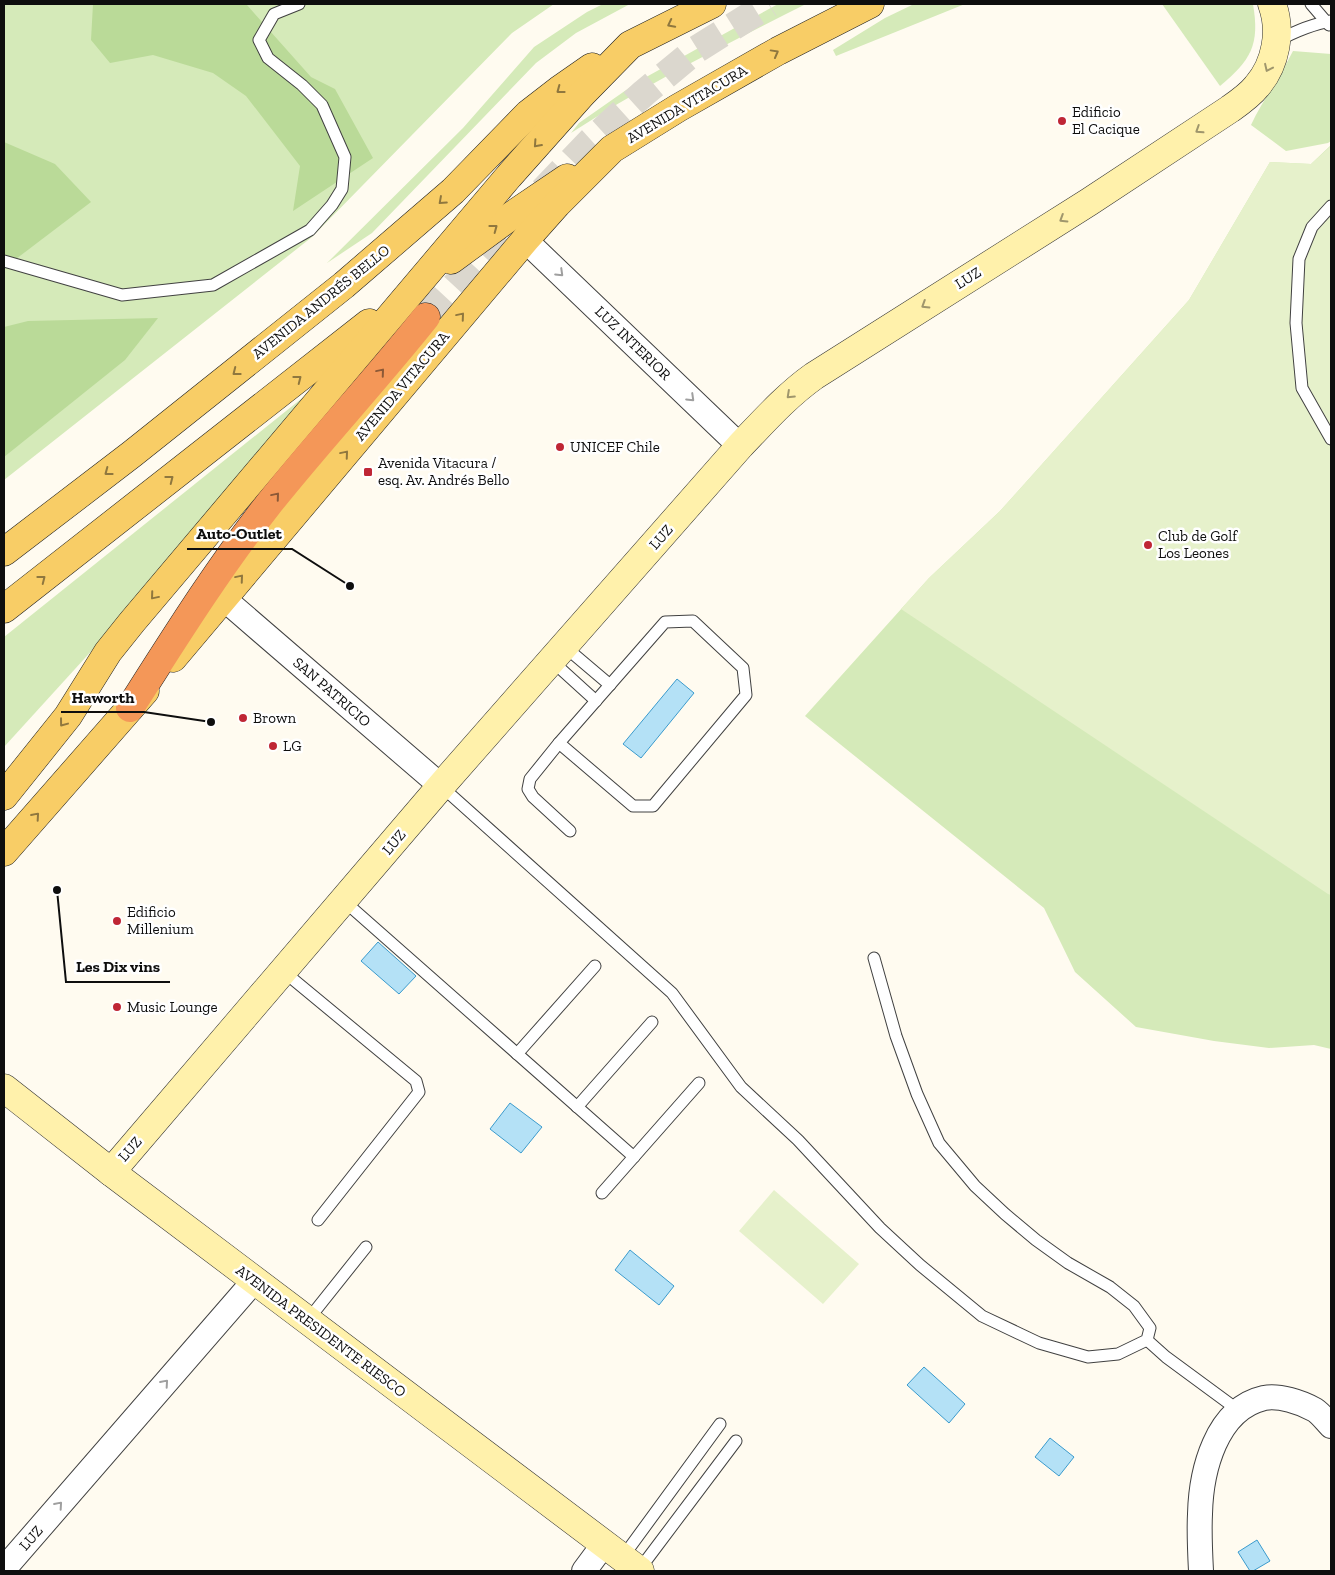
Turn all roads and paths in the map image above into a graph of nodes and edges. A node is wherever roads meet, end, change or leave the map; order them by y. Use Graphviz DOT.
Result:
graph roads {
  1 [pos="299,4"];
  2 [pos="712,4"];
  3 [pos="870,4"];
  4 [pos="1272,4"];
  5 [pos="1311,4"];
  6 [pos="1330,23"];
  7 [pos="1276,42"];
  8 [pos="630,45"];
  9 [pos="612,149"];
  10 [pos="1331,206"];
  11 [pos="525,240"];
  12 [pos="4,261"];
  13 [pos="413,289"];
  14 [pos="426,317"];
  15 [pos="1331,439"];
  16 [pos="740,446"];
  17 [pos="4,552"];
  18 [pos="223,598"];
  19 [pos="4,610"];
  20 [pos="558,654"];
  21 [pos="610,685"];
  22 [pos="596,701"];
  23 [pos="130,708"];
  24 [pos="559,743"];
  25 [pos="442,786"];
  26 [pos="4,796"];
  27 [pos="570,831"];
  28 [pos="4,852"];
  29 [pos="344,900"];
  30 [pos="874,958"];
  31 [pos="595,966"];
  32 [pos="283,971"];
  33 [pos="652,1022"];
  34 [pos="517,1054"];
  35 [pos="699,1084"];
  36 [pos="4,1088"];
  37 [pos="577,1107"];
  38 [pos="634,1157"];
  39 [pos="111,1172"];
  40 [pos="602,1193"];
  41 [pos="318,1220"];
  42 [pos="366,1247"];
  43 [pos="254,1280"];
  44 [pos="307,1320"];
  45 [pos="1147,1340"];
  46 [pos="1238,1410"];
  47 [pos="720,1424"];
  48 [pos="1331,1426"];
  49 [pos="736,1441"];
  50 [pos="626,1561"];
  51 [pos="4,1569"];
  52 [pos="584,1571"];
  53 [pos="1201,1571"];
  1 -- 12 [label="lane"];
  2 -- 8 [label="main road, one-way"];
  9 -- 3 [label="main road, AVENIDA VITACURA, one-way"];
  4 -- 7 [label="street, LUZ"];
  5 -- 6 [label="lane"];
  6 -- 7 [label="lane"];
  7 -- 16 [label="street, LUZ, one-way"];
  8 -- 13 [label="main road, one-way"];
  8 -- 17 [label="main road, AVENIDA ANDRÉS BELLO, one-way"];
  9 -- 11 [label="main road, AVENIDA VITACURA"];
  13 -- 9 [label="main road, one-way"];
  10 -- 15 [label="lane"];
  11 -- 16 [label="street, LUZ INTERIOR, one-way"];
  18 -- 11 [label="main road, AVENIDA VITACURA, one-way"];
  19 -- 13 [label="main road, one-way"];
  13 -- 26 [label="main road, one-way"];
  23 -- 14 [label="highway, one-way"];
  16 -- 20 [label="street, LUZ"];
  18 -- 23 [label="main road, AVENIDA VITACURA"];
  18 -- 25 [label="street, SAN PATRICIO"];
  20 -- 21 [label="lane"];
  20 -- 22 [label="lane"];
  20 -- 25 [label="street, LUZ"];
  21 -- 22 [label="lane"];
  21 -- 24 [label="lane"];
  22 -- 24 [label="lane"];
  28 -- 23 [label="main road, AVENIDA VITACURA, one-way"];
  24 -- 27 [label="lane"];
  25 -- 29 [label="street, LUZ"];
  25 -- 45 [label="lane"];
  29 -- 32 [label="street, LUZ"];
  29 -- 34 [label="lane"];
  30 -- 45 [label="lane"];
  31 -- 34 [label="lane"];
  32 -- 39 [label="street, LUZ"];
  32 -- 41 [label="lane"];
  33 -- 37 [label="lane"];
  34 -- 37 [label="lane"];
  35 -- 38 [label="lane"];
  36 -- 39 [label="street, AVENIDA PRESIDENTE RIESCO"];
  37 -- 38 [label="lane"];
  38 -- 40 [label="lane"];
  39 -- 43 [label="street, AVENIDA PRESIDENTE RIESCO"];
  42 -- 44 [label="lane"];
  43 -- 44 [label="street, AVENIDA PRESIDENTE RIESCO"];
  51 -- 43 [label="street, LUZ, one-way"];
  44 -- 50 [label="street, AVENIDA PRESIDENTE RIESCO"];
  45 -- 46 [label="lane"];
  46 -- 48 [label="street"];
  46 -- 53 [label="street"];
  47 -- 50 [label="lane"];
  49 -- 50 [label="lane"];
  50 -- 52 [label="street"];
}
